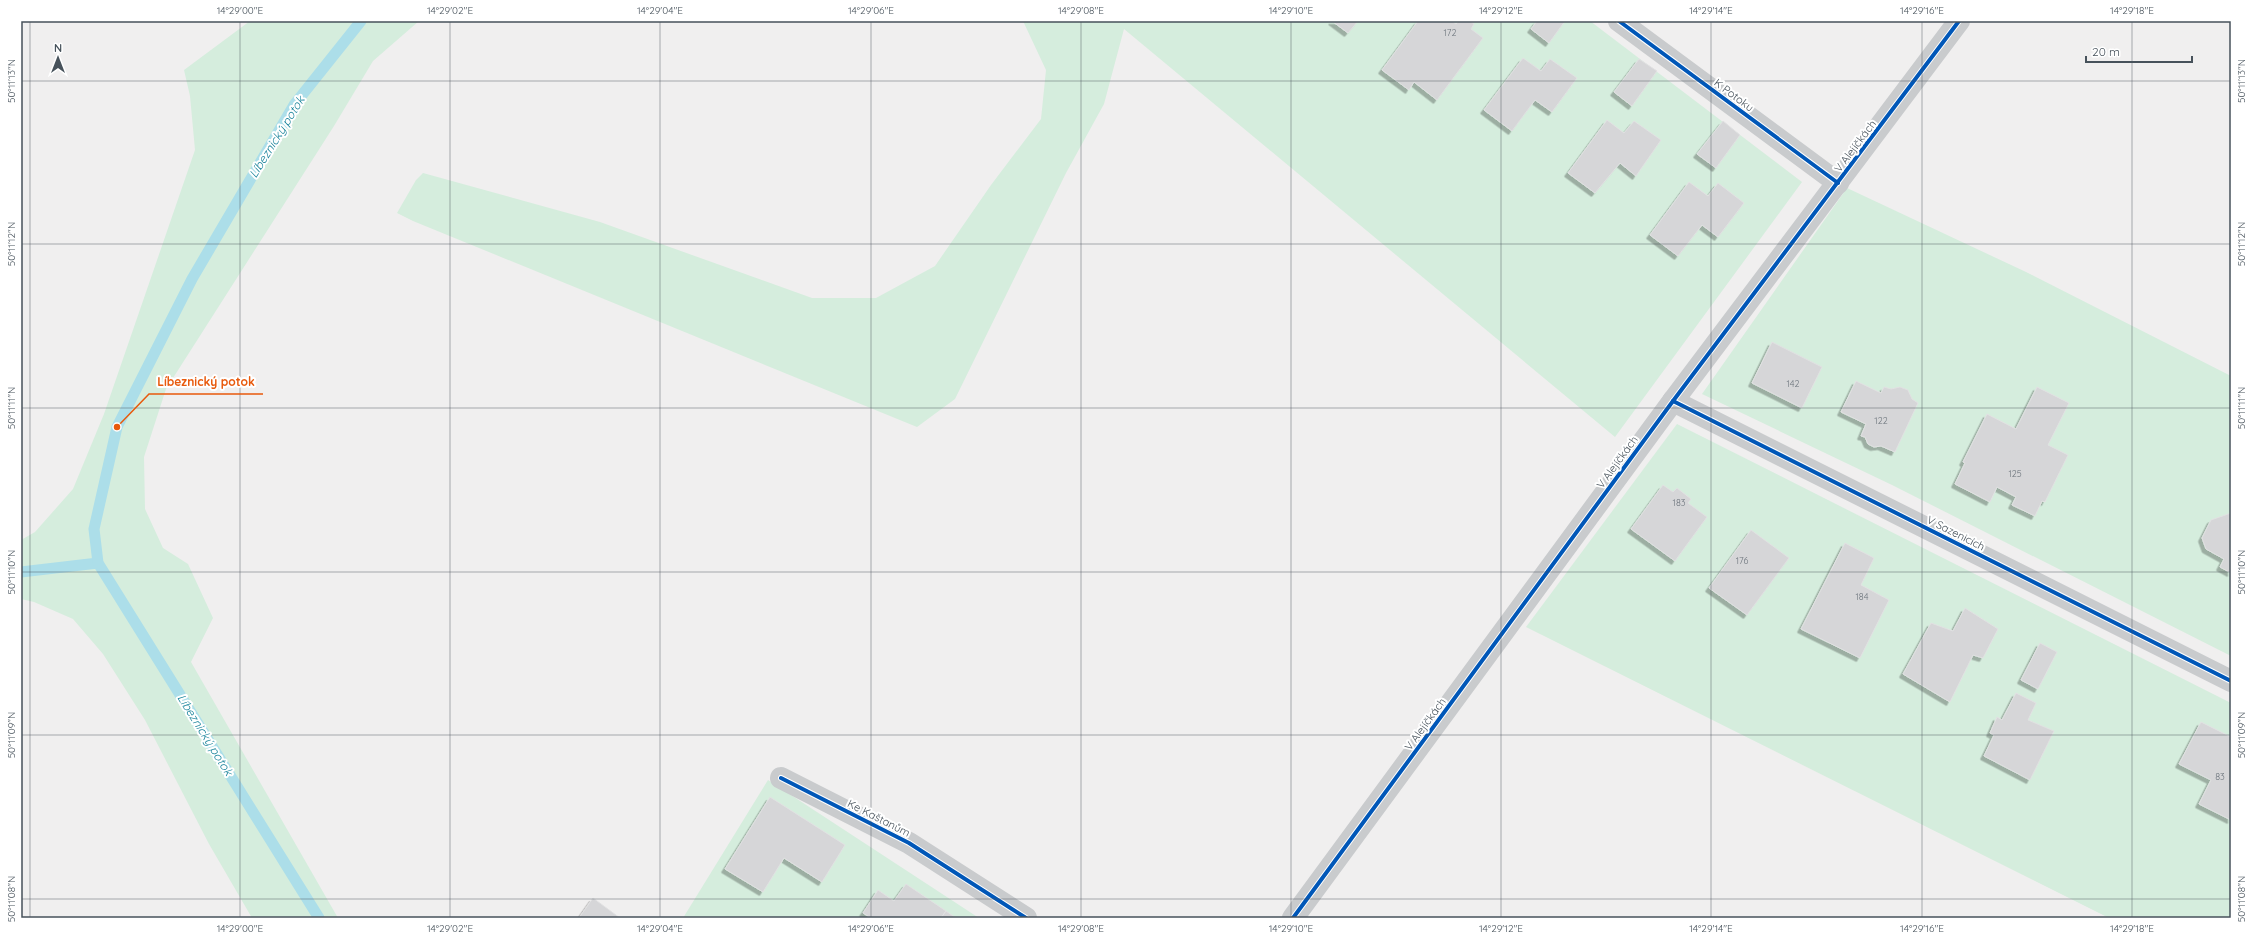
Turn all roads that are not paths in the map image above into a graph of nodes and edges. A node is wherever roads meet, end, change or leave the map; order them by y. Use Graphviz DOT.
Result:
graph roads {
  1 [pos="1619,21"];
  2 [pos="1960,21"];
  3 [pos="1838,183"];
  4 [pos="1673,401"];
  5 [pos="2231,681"];
  6 [pos="781,778"];
  7 [pos="1026,918"];
  8 [pos="1293,918"];
  1 -- 3 [label="street, K Potoku"];
  2 -- 3 [label="street, V Alejíčkách"];
  3 -- 4 [label="street, V Alejíčkách"];
  4 -- 5 [label="street, V Sazenicích"];
  4 -- 8 [label="street, V Alejíčkách"];
  6 -- 7 [label="street, Ke Kaštanům"];
}
